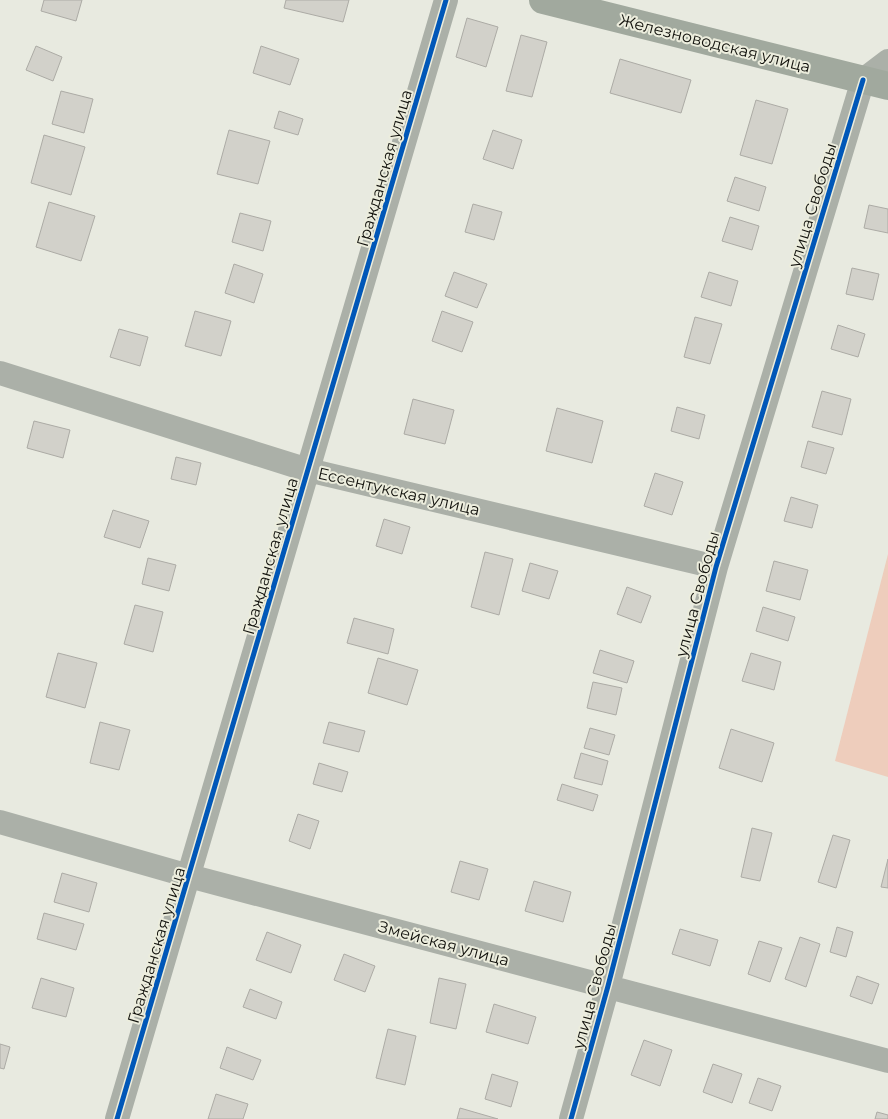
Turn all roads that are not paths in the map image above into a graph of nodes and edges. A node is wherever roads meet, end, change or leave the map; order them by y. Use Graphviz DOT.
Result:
graph roads {
  1 [pos="446,0"];
  2 [pos="543,0"];
  3 [pos="888,60"];
  4 [pos="876,83"];
  5 [pos="0,373"];
  6 [pos="308,470"];
  7 [pos="716,567"];
  8 [pos="0,822"];
  9 [pos="189,876"];
  10 [pos="608,986"];
  11 [pos="888,1061"];
  12 [pos="117,1119"];
  13 [pos="572,1119"];
  1 -- 6 [label="street, Гражданская улица"];
  2 -- 4 [label="main road, Железноводская улица"];
  3 -- 4 [label="street"];
  4 -- 7 [label="street, улица Свободы"];
  5 -- 6 [label="street, Ессентукская улица"];
  6 -- 7 [label="street, Ессентукская улица"];
  6 -- 9 [label="street, Гражданская улица"];
  7 -- 10 [label="street, улица Свободы"];
  8 -- 9 [label="street, Змейская улица"];
  9 -- 10 [label="street, Змейская улица"];
  9 -- 12 [label="street, Гражданская улица"];
  10 -- 11 [label="street, Змейская улица"];
  10 -- 13 [label="street, улица Свободы"];
}
